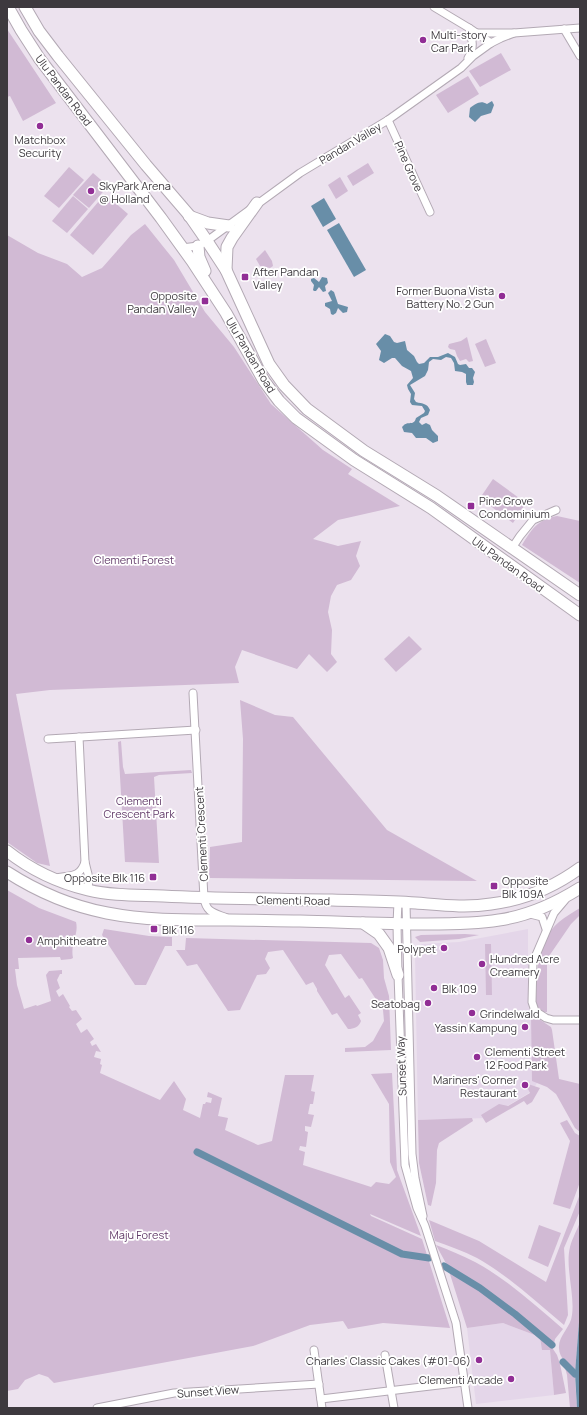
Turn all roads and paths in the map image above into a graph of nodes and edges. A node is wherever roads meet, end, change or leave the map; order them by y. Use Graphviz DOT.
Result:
graph roads {
  1 [pos="8,7"];
  2 [pos="25,7"];
  3 [pos="434,7"];
  4 [pos="468,28"];
  5 [pos="580,28"];
  6 [pos="564,29"];
  7 [pos="476,32"];
  8 [pos="514,33"];
  9 [pos="490,43"];
  10 [pos="580,56"];
  11 [pos="461,68"];
  12 [pos="388,120"];
  13 [pos="257,203"];
  14 [pos="430,212"];
  15 [pos="189,215"];
  16 [pos="229,226"];
  17 [pos="203,243"];
  18 [pos="182,248"];
  19 [pos="226,270"];
  20 [pos="226,313"];
  21 [pos="556,510"];
  22 [pos="512,548"];
  23 [pos="580,595"];
  24 [pos="580,615"];
  25 [pos="193,693"];
  26 [pos="196,730"];
  27 [pos="79,737"];
  28 [pos="48,739"];
  29 [pos="7,851"];
  30 [pos="86,862"];
  31 [pos="580,868"];
  32 [pos="7,872"];
  33 [pos="51,878"];
  34 [pos="580,888"];
  35 [pos="88,890"];
  36 [pos="570,894"];
  37 [pos="204,898"];
  38 [pos="402,903"];
  39 [pos="524,913"];
  40 [pos="233,920"];
  41 [pos="362,922"];
  42 [pos="402,924"];
  43 [pos="546,929"];
  44 [pos="398,975"];
  45 [pos="580,1020"];
  46 [pos="425,1226"];
  47 [pos="314,1350"];
  48 [pos="385,1356"];
  49 [pos="464,1382"];
  50 [pos="319,1384"];
  51 [pos="392,1390"];
  52 [pos="321,1399"];
  53 [pos="97,1408"];
  54 [pos="322,1408"];
  55 [pos="394,1408"];
  56 [pos="468,1408"];
  1 -- 18 [label="main road, Ulu Pandan Road"];
  2 -- 15 [label="main road, Ulu Pandan Road"];
  3 -- 4 [label="street"];
  4 -- 7 [label="street"];
  4 -- 11 [label="street"];
  5 -- 6 [label="street"];
  6 -- 8 [label="street"];
  6 -- 10 [label="street"];
  7 -- 8 [label="street"];
  7 -- 9 [label="street"];
  8 -- 9 [label="street, Pandan Valley"];
  9 -- 11 [label="street, Pandan Valley"];
  11 -- 12 [label="street, Pandan Valley"];
  12 -- 13 [label="street, Pandan Valley"];
  12 -- 14 [label="street, Pine Grove"];
  13 -- 16 [label="street, Pandan Valley"];
  13 -- 19 [label="main road"];
  15 -- 16 [label="main road"];
  15 -- 17 [label="main road, Ulu Pandan Road"];
  16 -- 17 [label="street, Pandan Valley"];
  17 -- 18 [label="street, Pandan Valley"];
  17 -- 19 [label="main road, Ulu Pandan Road"];
  17 -- 20 [label="main road"];
  18 -- 20 [label="main road, Ulu Pandan Road"];
  19 -- 22 [label="main road, Ulu Pandan Road"];
  20 -- 24 [label="main road, Ulu Pandan Road"];
  21 -- 22 [label="street"];
  22 -- 23 [label="main road, Ulu Pandan Road"];
  25 -- 26 [label="street, Clementi Crescent"];
  26 -- 27 [label="street"];
  26 -- 37 [label="street, Clementi Crescent"];
  27 -- 28 [label="street"];
  27 -- 30 [label="street"];
  29 -- 33 [label="main road, Clementi Road"];
  30 -- 33 [label="street"];
  30 -- 35 [label="street"];
  31 -- 38 [label="main road, Clementi Road"];
  32 -- 40 [label="main road, Clementi Road"];
  33 -- 35 [label="main road, Clementi Road"];
  34 -- 36 [label="main road, Clementi Road"];
  35 -- 37 [label="main road, Clementi Road"];
  36 -- 39 [label="main road, Clementi Road"];
  36 -- 43 [label="street"];
  37 -- 38 [label="main road, Clementi Road"];
  37 -- 40 [label="street"];
  38 -- 42 [label="street, Sunset Way"];
  39 -- 42 [label="main road, Clementi Road"];
  39 -- 43 [label="street"];
  40 -- 41 [label="main road, Clementi Road"];
  41 -- 42 [label="main road, Clementi Road"];
  41 -- 44 [label="main road"];
  42 -- 44 [label="street, Sunset Way"];
  42 -- 46 [label="street, Sunset Way"];
  43 -- 45 [label="street"];
  44 -- 46 [label="street, Sunset Way"];
  46 -- 49 [label="street, Sunset Way"];
  47 -- 50 [label="street"];
  48 -- 51 [label="street"];
  49 -- 51 [label="street"];
  49 -- 56 [label="street, Sunset Way"];
  50 -- 52 [label="street"];
  50 -- 53 [label="street, Sunset View"];
  51 -- 52 [label="street"];
  51 -- 55 [label="street"];
  52 -- 54 [label="street"];
}
